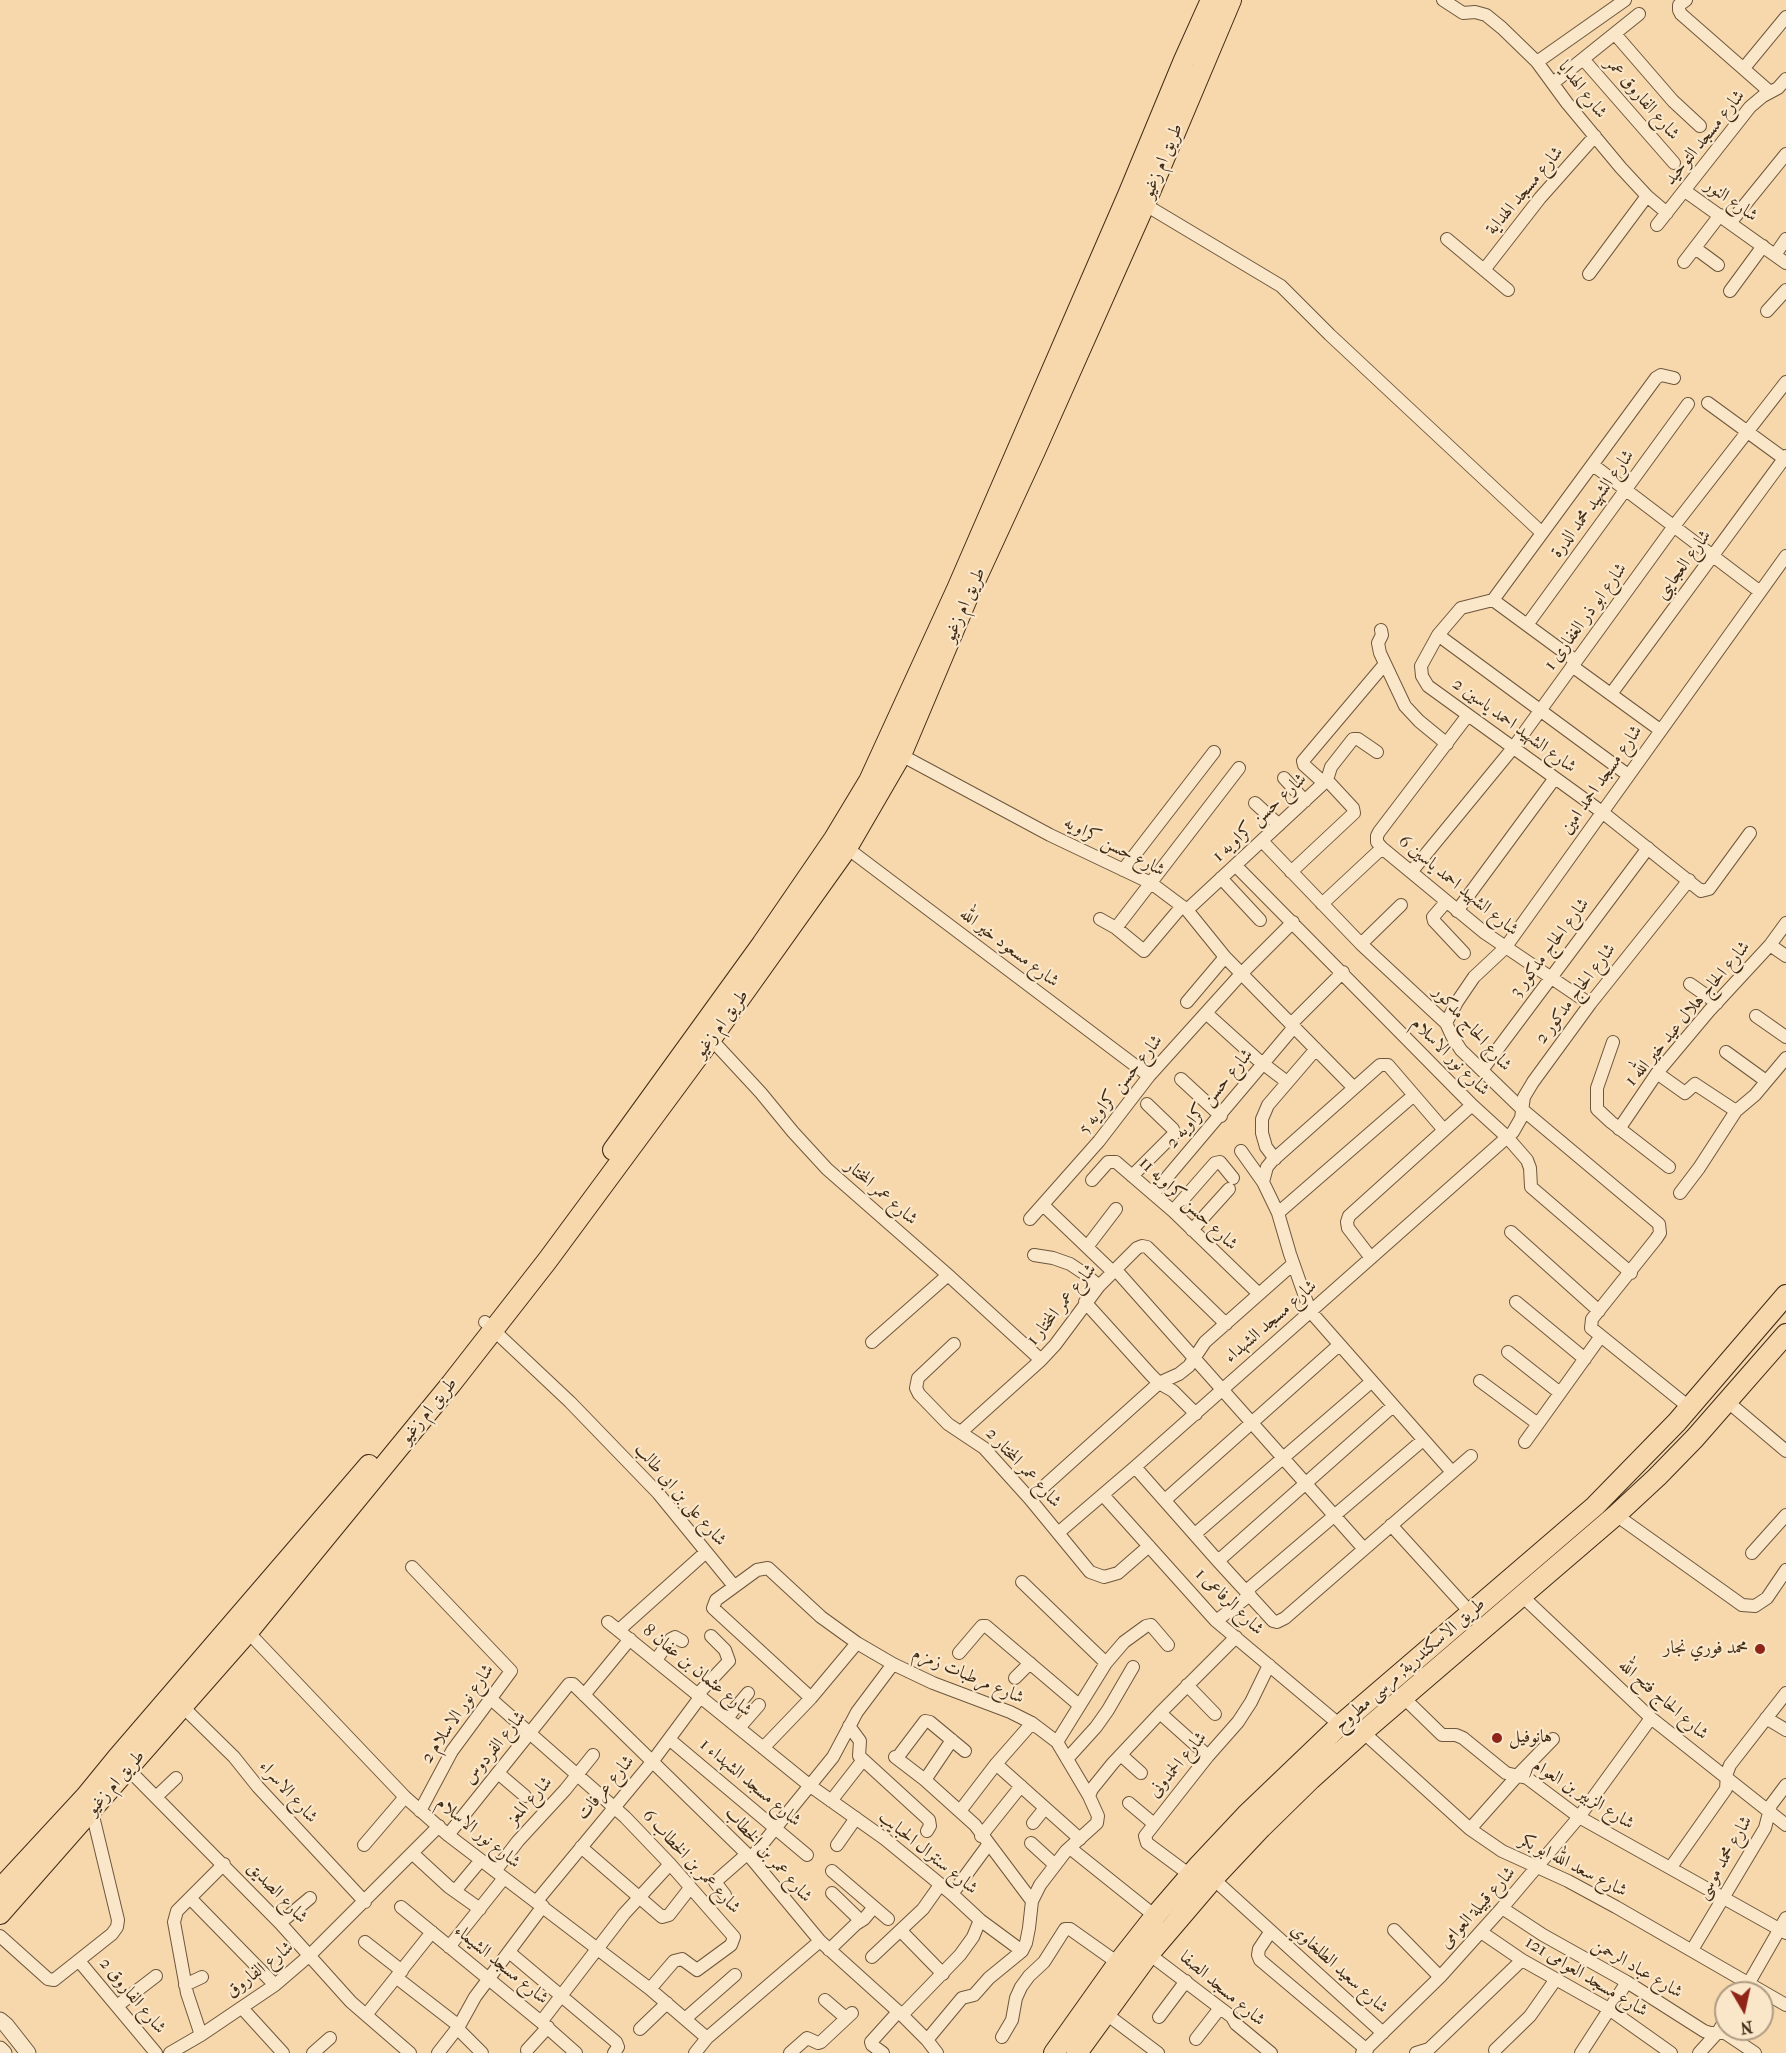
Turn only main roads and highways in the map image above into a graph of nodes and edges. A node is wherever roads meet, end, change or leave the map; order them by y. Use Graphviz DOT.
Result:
graph roads {
  1 [pos="1211,0"];
  2 [pos="1232,0"];
  3 [pos="1137,200"];
  4 [pos="1061,371"];
  5 [pos="868,797"];
  6 [pos="734,996"];
  7 [pos="542,1258"];
  8 [pos="1786,1295"];
  9 [pos="1786,1334"];
  10 [pos="1683,1415"];
  11 [pos="1695,1438"];
  12 [pos="1640,1462"];
  13 [pos="1657,1477"];
  14 [pos="330,1523"];
  15 [pos="122,1763"];
  16 [pos="32,1867"];
  17 [pos="1201,1873"];
  18 [pos="0,1889"];
  19 [pos="0,1914"];
  20 [pos="1054,2053"];
  21 [pos="1077,2053"];
  1 -- 3 [label="main road, طريق ام زغيو"];
  2 -- 3 [label="main road, طريق ام زغيو"];
  3 -- 4 [label="main road, طريق ام زغيو"];
  4 -- 5 [label="main road, طريق ام زغيو"];
  4 -- 5 [label="main road, طريق ام زغيو"];
  5 -- 6 [label="main road, طريق ام زغيو"];
  5 -- 6 [label="main road, طريق ام زغيو"];
  6 -- 7 [label="main road, طريق ام زغيو"];
  6 -- 7 [label="main road, طريق ام زغيو"];
  7 -- 14 [label="main road, طريق ام زغيو"];
  8 -- 10 [label="main road, طريق الاسكندرية, مرسى مطروح"];
  9 -- 11 [label="main road, طريق الاسكندرية, مرسى مطروح"];
  10 -- 11 [label="main road"];
  10 -- 12 [label="main road, طريق الاسكندرية, مرسى مطروح"];
  11 -- 13 [label="main road, طريق الاسكندرية, مرسى مطروح"];
  12 -- 13 [label="main road"];
  12 -- 17 [label="main road, طريق الاسكندرية, مرسى مطروح"];
  13 -- 17 [label="main road, طريق الاسكندرية, مرسى مطروح"];
  14 -- 15 [label="main road, طريق ام زغيو"];
  14 -- 15 [label="main road, طريق ام زغيو"];
  15 -- 16 [label="main road, طريق ام زغيو"];
  15 -- 16 [label="main road, طريق ام زغيو"];
  16 -- 18 [label="main road, طريق ام زغيو"];
  16 -- 19 [label="main road, طريق ام زغيو"];
  17 -- 20 [label="main road, طريق الاسكندرية, مرسى مطروح"];
  17 -- 21 [label="main road, طريق الاسكندرية, مرسى مطروح"];
}
